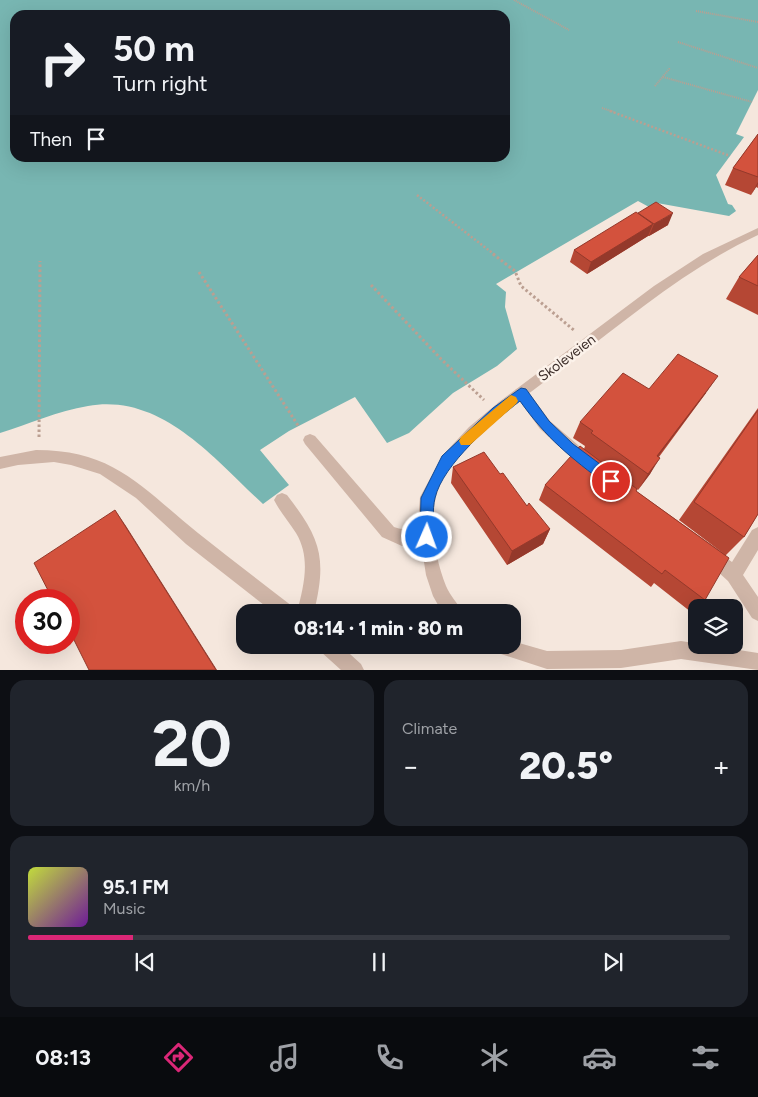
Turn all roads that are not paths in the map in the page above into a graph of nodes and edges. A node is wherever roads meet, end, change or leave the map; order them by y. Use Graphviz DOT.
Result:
graph roads {
  1 [pos="758,231"];
  2 [pos="521,393"];
  3 [pos="310,440"];
  4 [pos="0,463"];
  5 [pos="597,470"];
  6 [pos="282,500"];
  7 [pos="758,535"];
  8 [pos="427,537"];
  9 [pos="703,549"];
  10 [pos="734,575"];
  11 [pos="276,604"];
  12 [pos="308,604"];
  13 [pos="449,604"];
  14 [pos="758,612"];
  15 [pos="521,652"];
  16 [pos="336,654"];
  17 [pos="758,662"];
  18 [pos="355,670"];
  1 -- 2 [label="street, Skoleveien"];
  2 -- 5 [label="street"];
  2 -- 8 [label="street, Skoleveien"];
  3 -- 8 [label="street"];
  4 -- 11 [label="street"];
  6 -- 12 [label="street"];
  7 -- 10 [label="street"];
  8 -- 13 [label="street, Skoleveien"];
  9 -- 10 [label="street"];
  10 -- 14 [label="street"];
  15 -- 17 [label="street"];
  16 -- 18 [label="street"];
}
